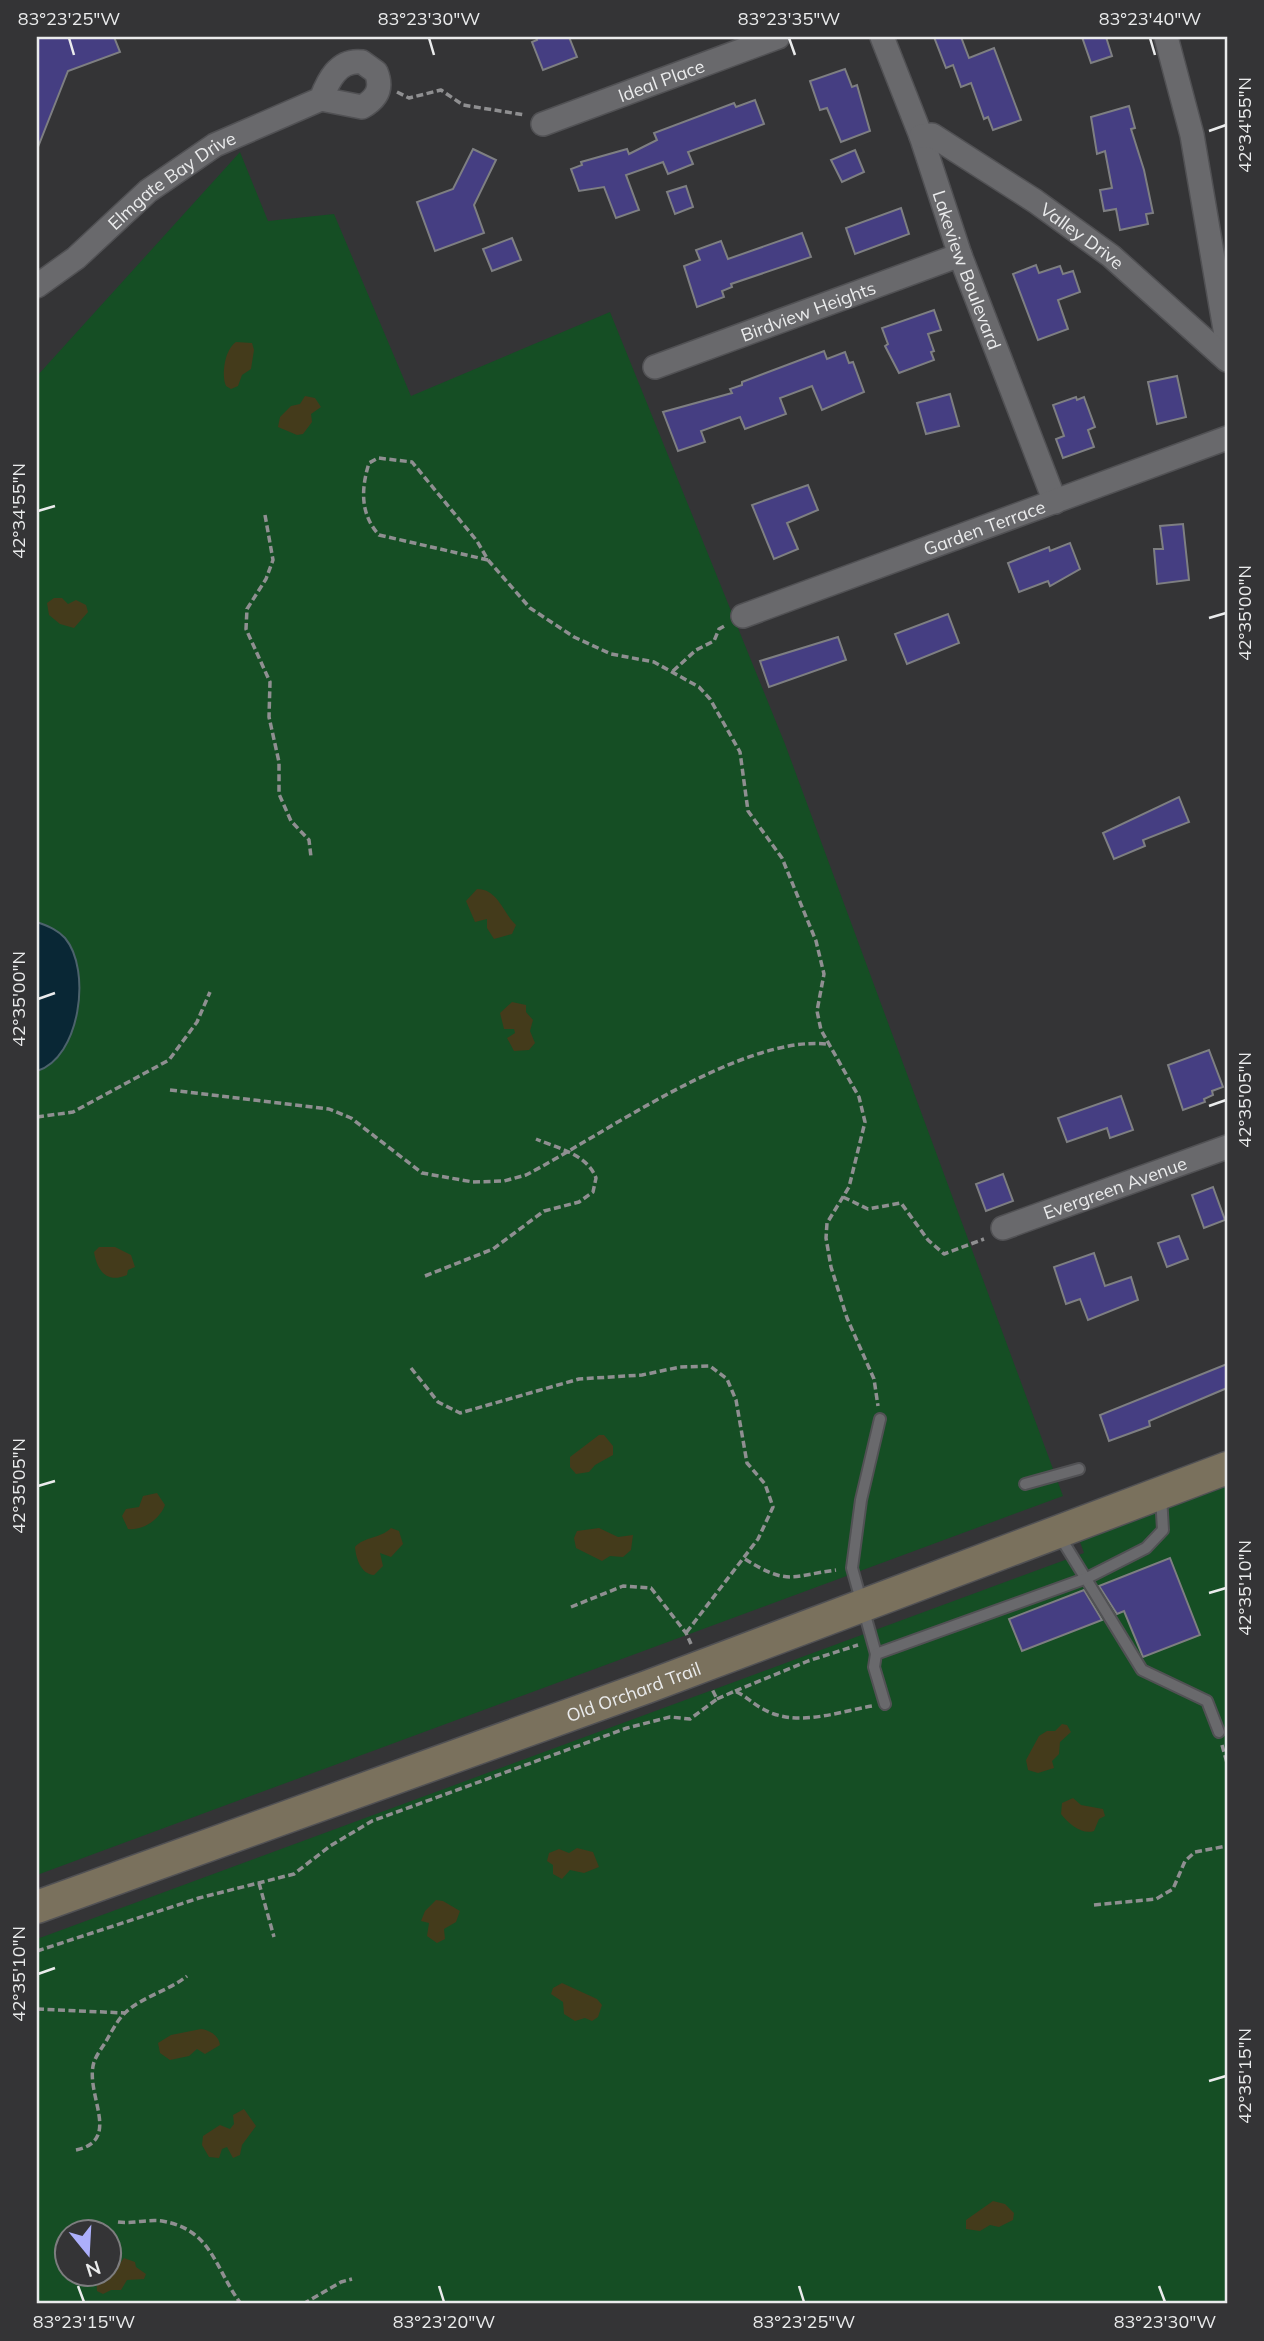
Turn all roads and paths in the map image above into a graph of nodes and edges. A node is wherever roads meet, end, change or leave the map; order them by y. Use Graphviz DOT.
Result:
graph roads {
  1 [pos="778,37"];
  2 [pos="882,37"];
  3 [pos="1166,37"];
  4 [pos="380,85"];
  5 [pos="321,99"];
  6 [pos="543,124"];
  7 [pos="921,136"];
  8 [pos="960,255"];
  9 [pos="37,286"];
  10 [pos="1227,341"];
  11 [pos="1227,360"];
  12 [pos="655,368"];
  13 [pos="1227,438"];
  14 [pos="1055,502"];
  15 [pos="265,516"];
  16 [pos="488,560"];
  17 [pos="743,616"];
  18 [pos="673,671"];
  19 [pos="311,857"];
  20 [pos="210,992"];
  21 [pos="827,1044"];
  22 [pos="170,1090"];
  23 [pos="37,1117"];
  24 [pos="536,1139"];
  25 [pos="1227,1147"];
  26 [pos="569,1153"];
  27 [pos="843,1197"];
  28 [pos="1003,1228"];
  29 [pos="425,1276"];
  30 [pos="411,1368"];
  31 [pos="880,1419"];
  32 [pos="1227,1468"];
  33 [pos="1079,1469"];
  34 [pos="1025,1484"];
  35 [pos="1161,1494"];
  36 [pos="1058,1533"];
  37 [pos="744,1558"];
  38 [pos="852,1568"];
  39 [pos="1087,1578"];
  40 [pos="862,1606"];
  41 [pos="686,1633"];
  42 [pos="872,1641"];
  43 [pos="876,1654"];
  44 [pos="735,1691"];
  45 [pos="717,1699"];
  46 [pos="885,1704"];
  47 [pos="1220,1732"];
  48 [pos="1227,1846"];
  49 [pos="259,1883"];
  50 [pos="1094,1905"];
  51 [pos="37,1907"];
  52 [pos="274,1937"];
  53 [pos="187,1976"];
  54 [pos="37,2009"];
  55 [pos="125,2013"];
  56 [pos="76,2150"];
  57 [pos="122,2222"];
  58 [pos="352,2279"];
  59 [pos="241,2304"];
  60 [pos="303,2304"];
  1 -- 6 [label="street, Ideal Place"];
  2 -- 7 [label="street, Lakeview Boulevard"];
  3 -- 10 [label="street"];
  4 -- 5 [label="street"];
  4 -- 5 [label="street"];
  4 -- 6 [label="path"];
  5 -- 9 [label="street, Elmgate Bay Drive"];
  7 -- 8 [label="street, Lakeview Boulevard"];
  7 -- 11 [label="street, Valley Drive"];
  8 -- 12 [label="street, Birdview Heights"];
  8 -- 14 [label="street, Lakeview Boulevard"];
  13 -- 14 [label="street, Garden Terrace"];
  14 -- 17 [label="street, Garden Terrace"];
  15 -- 19 [label="path"];
  16 -- 16 [label="path"];
  16 -- 18 [label="path"];
  17 -- 18 [label="path"];
  18 -- 21 [label="path"];
  20 -- 23 [label="path"];
  21 -- 26 [label="path"];
  21 -- 27 [label="path"];
  22 -- 26 [label="path"];
  24 -- 26 [label="path"];
  25 -- 28 [label="street, Evergreen Avenue"];
  26 -- 29 [label="path"];
  27 -- 28 [label="path"];
  27 -- 31 [label="path"];
  30 -- 37 [label="path"];
  31 -- 38 [label="lane"];
  32 -- 35 [label="street, Old Orchard Trail"];
  33 -- 34 [label="lane"];
  35 -- 36 [label="street, Old Orchard Trail"];
  35 -- 39 [label="lane"];
  36 -- 39 [label="lane"];
  36 -- 40 [label="street, Old Orchard Trail"];
  37 -- 38 [label="path"];
  37 -- 41 [label="path"];
  38 -- 40 [label="lane"];
  39 -- 43 [label="lane"];
  39 -- 47 [label="lane"];
  40 -- 42 [label="lane"];
  40 -- 51 [label="street, Old Orchard Trail"];
  42 -- 43 [label="lane"];
  42 -- 44 [label="path"];
  43 -- 46 [label="lane"];
  44 -- 45 [label="path"];
  44 -- 46 [label="path"];
  48 -- 50 [label="path"];
  49 -- 52 [label="path"];
  53 -- 55 [label="path"];
  54 -- 55 [label="path"];
  55 -- 56 [label="path"];
  57 -- 59 [label="path"];
  58 -- 60 [label="path"];
}
